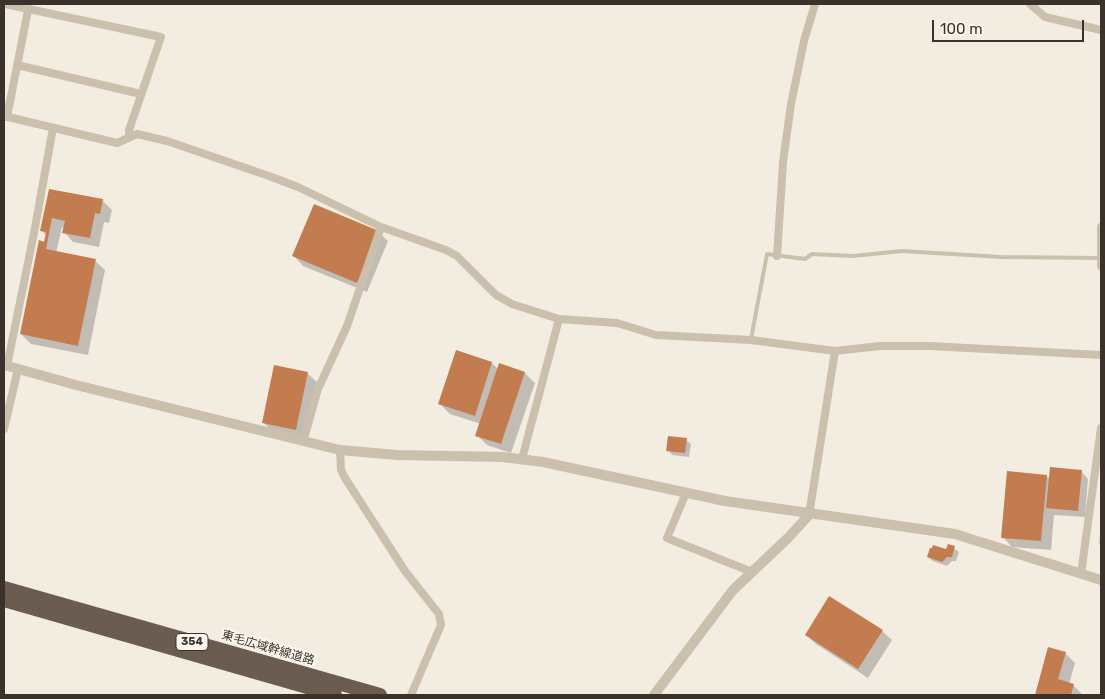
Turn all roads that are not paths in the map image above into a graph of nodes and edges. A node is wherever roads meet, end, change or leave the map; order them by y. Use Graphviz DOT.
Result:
graph roads {
  1 [pos="5,4"];
  2 [pos="815,4"];
  3 [pos="1030,4"];
  4 [pos="28,10"];
  5 [pos="1101,30"];
  6 [pos="17,65"];
  7 [pos="141,94"];
  8 [pos="5,116"];
  9 [pos="53,128"];
  10 [pos="129,136"];
  11 [pos="1101,227"];
  12 [pos="381,228"];
  13 [pos="777,256"];
  14 [pos="1101,262"];
  15 [pos="559,319"];
  16 [pos="751,340"];
  17 [pos="835,351"];
  18 [pos="1101,355"];
  19 [pos="5,365"];
  20 [pos="18,369"];
  21 [pos="1101,428"];
  22 [pos="4,429"];
  23 [pos="303,442"];
  24 [pos="340,450"];
  25 [pos="522,459"];
  26 [pos="686,493"];
  27 [pos="810,515"];
  28 [pos="752,572"];
  29 [pos="1080,574"];
  30 [pos="1101,580"];
  31 [pos="4,588"];
  32 [pos="4,600"];
  33 [pos="335,695"];
  34 [pos="380,695"];
  35 [pos="411,695"];
  36 [pos="654,695"];
  1 -- 4 [label="street"];
  2 -- 13 [label="street"];
  3 -- 5 [label="street"];
  4 -- 6 [label="street"];
  4 -- 7 [label="street"];
  6 -- 7 [label="street"];
  6 -- 8 [label="street"];
  7 -- 10 [label="street"];
  8 -- 9 [label="street"];
  9 -- 10 [label="street"];
  9 -- 19 [label="street"];
  10 -- 12 [label="street"];
  11 -- 14 [label="street"];
  12 -- 15 [label="street"];
  12 -- 23 [label="street"];
  13 -- 14 [label="lane"];
  13 -- 16 [label="lane"];
  15 -- 16 [label="street"];
  15 -- 25 [label="street"];
  16 -- 17 [label="street"];
  17 -- 18 [label="street"];
  17 -- 27 [label="street"];
  19 -- 20 [label="street"];
  20 -- 22 [label="street"];
  20 -- 23 [label="street"];
  21 -- 29 [label="street"];
  23 -- 24 [label="street"];
  24 -- 25 [label="street"];
  24 -- 35 [label="street"];
  25 -- 26 [label="street"];
  26 -- 27 [label="street"];
  26 -- 28 [label="street"];
  27 -- 28 [label="street"];
  27 -- 29 [label="street"];
  28 -- 36 [label="street"];
  29 -- 30 [label="street"];
  31 -- 34 [label="highway, 東毛広域幹線道路 / 354"];
  32 -- 33 [label="highway, 354"];
}
